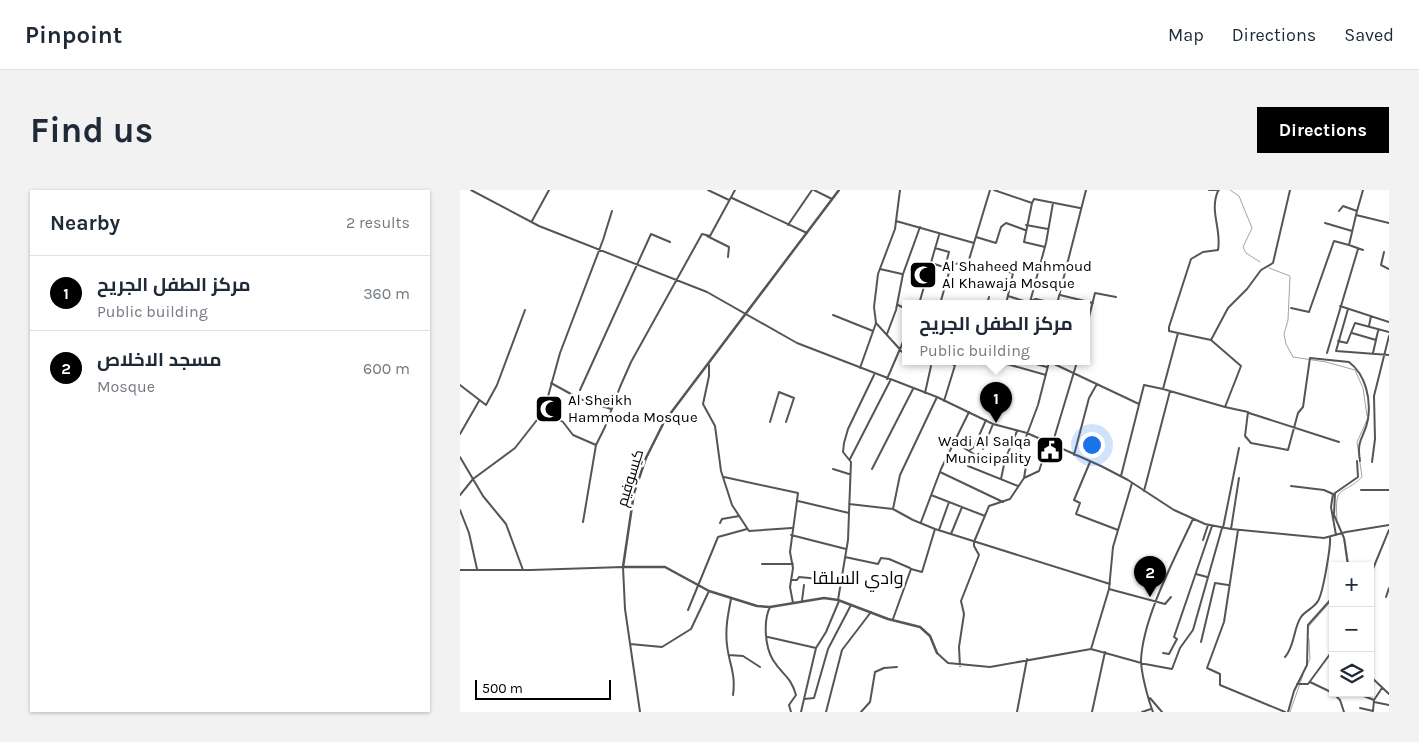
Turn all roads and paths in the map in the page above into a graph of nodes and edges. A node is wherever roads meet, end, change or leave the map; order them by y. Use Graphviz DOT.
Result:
graph roads {
  1 [pos="471,190"];
  2 [pos="549,190"];
  3 [pos="708,190"];
  4 [pos="736,190"];
  5 [pos="813,190"];
  6 [pos="838,190"];
  7 [pos="900,190"];
  8 [pos="990,190"];
  9 [pos="994,190"];
  10 [pos="1084,190"];
  11 [pos="1209,190"];
  12 [pos="1218,190"];
  13 [pos="1290,190"];
  14 [pos="1363,190"];
  15 [pos="832,198"];
  16 [pos="730,199"];
  17 [pos="1032,203"];
  18 [pos="1053,203"];
  19 [pos="1080,208"];
  20 [pos="612,211"];
  21 [pos="1340,211"];
  22 [pos="1357,211"];
  23 [pos="1356,215"];
  24 [pos="531,221"];
  25 [pos="896,221"];
  26 [pos="1326,223"];
  27 [pos="1389,223"];
  28 [pos="788,225"];
  29 [pos="1026,225"];
  30 [pos="920,228"];
  31 [pos="1048,229"];
  32 [pos="1025,230"];
  33 [pos="1352,231"];
  34 [pos="807,233"];
  35 [pos="940,234"];
  36 [pos="705,236"];
  37 [pos="976,237"];
  38 [pos="670,242"];
  39 [pos="974,243"];
  40 [pos="1349,244"];
  41 [pos="1045,247"];
  42 [pos="600,248"];
  43 [pos="935,248"];
  44 [pos="1358,248"];
  45 [pos="1363,250"];
  46 [pos="1384,252"];
  47 [pos="728,257"];
  48 [pos="931,263"];
  49 [pos="968,263"];
  50 [pos="638,264"];
  51 [pos="952,264"];
  52 [pos="945,267"];
  53 [pos="880,269"];
  54 [pos="1389,270"];
  55 [pos="903,274"];
  56 [pos="678,279"];
  57 [pos="1060,295"];
  58 [pos="1008,296"];
  59 [pos="989,297"];
  60 [pos="1116,297"];
  61 [pos="920,300"];
  62 [pos="941,300"];
  63 [pos="988,300"];
  64 [pos="1007,300"];
  65 [pos="1023,300"];
  66 [pos="1031,300"];
  67 [pos="1058,300"];
  68 [pos="1081,300"];
  69 [pos="1090,302"];
  70 [pos="1093,303"];
  71 [pos="898,305"];
  72 [pos="1340,306"];
  73 [pos="902,307"];
  74 [pos="1291,308"];
  75 [pos="1348,309"];
  76 [pos="525,310"];
  77 [pos="746,313"];
  78 [pos="1090,314"];
  79 [pos="833,316"];
  80 [pos="1371,316"];
  81 [pos="1389,322"];
  82 [pos="876,323"];
  83 [pos="1369,326"];
  84 [pos="1378,330"];
  85 [pos="873,331"];
  86 [pos="1178,333"];
  87 [pos="1351,333"];
  88 [pos="887,334"];
  89 [pos="1389,334"];
  90 [pos="1211,340"];
  91 [pos="1376,340"];
  92 [pos="1338,341"];
  93 [pos="1388,342"];
  94 [pos="902,344"];
  95 [pos="900,349"];
  96 [pos="902,351"];
  97 [pos="1327,353"];
  98 [pos="1373,353"];
  99 [pos="1383,354"];
  100 [pos="1389,355"];
  101 [pos="708,362"];
  102 [pos="955,365"];
  103 [pos="1011,365"];
  104 [pos="1040,365"];
  105 [pos="1057,365"];
  106 [pos="1076,365"];
  107 [pos="931,366"];
  108 [pos="1047,367"];
  109 [pos="860,368"];
  110 [pos="1074,372"];
  111 [pos="875,374"];
  112 [pos="1046,375"];
  113 [pos="886,379"];
  114 [pos="890,381"];
  115 [pos="551,383"];
  116 [pos="1097,384"];
  117 [pos="460,385"];
  118 [pos="913,389"];
  119 [pos="1163,389"];
  120 [pos="580,390"];
  121 [pos="1170,391"];
  122 [pos="925,393"];
  123 [pos="937,398"];
  124 [pos="479,401"];
  125 [pos="944,401"];
  126 [pos="1139,404"];
  127 [pos="1225,407"];
  128 [pos="611,409"];
  129 [pos="544,411"];
  130 [pos="969,412"];
  131 [pos="1248,413"];
  132 [pos="986,420"];
  133 [pos="770,422"];
  134 [pos="786,422"];
  135 [pos="994,424"];
  136 [pos="1294,429"];
  137 [pos="1017,431"];
  138 [pos="1027,433"];
  139 [pos="460,434"];
  140 [pos="954,442"];
  141 [pos="1339,442"];
  142 [pos="1049,443"];
  143 [pos="596,445"];
  144 [pos="1052,445"];
  145 [pos="1238,448"];
  146 [pos="983,449"];
  147 [pos="970,450"];
  148 [pos="1074,455"];
  149 [pos="460,457"];
  150 [pos="850,459"];
  151 [pos="1090,462"];
  152 [pos="1372,462"];
  153 [pos="833,469"];
  154 [pos="872,469"];
  155 [pos="940,472"];
  156 [pos="849,474"];
  157 [pos="724,476"];
  158 [pos="1121,476"];
  159 [pos="1024,478"];
  160 [pos="1238,478"];
  161 [pos="473,479"];
  162 [pos="1001,479"];
  163 [pos="1132,483"];
  164 [pos="1018,486"];
  165 [pos="1291,486"];
  166 [pos="1361,490"];
  167 [pos="1389,490"];
  168 [pos="1144,492"];
  169 [pos="460,495"];
  170 [pos="931,495"];
  171 [pos="798,501"];
  172 [pos="949,502"];
  173 [pos="1003,502"];
  174 [pos="849,504"];
  175 [pos="962,507"];
  176 [pos="893,509"];
  177 [pos="460,510"];
  178 [pos="849,513"];
  179 [pos="739,516"];
  180 [pos="985,516"];
  181 [pos="1192,519"];
  182 [pos="583,522"];
  183 [pos="920,523"];
  184 [pos="720,524"];
  185 [pos="1208,524"];
  186 [pos="1212,526"];
  187 [pos="1389,526"];
  188 [pos="792,528"];
  189 [pos="1222,528"];
  190 [pos="747,529"];
  191 [pos="935,529"];
  192 [pos="1231,529"];
  193 [pos="939,530"];
  194 [pos="1118,530"];
  195 [pos="1238,530"];
  196 [pos="1389,530"];
  197 [pos="1342,533"];
  198 [pos="951,534"];
  199 [pos="792,535"];
  200 [pos="1336,535"];
  201 [pos="1330,537"];
  202 [pos="1203,540"];
  203 [pos="974,542"];
  204 [pos="846,549"];
  205 [pos="845,557"];
  206 [pos="1347,562"];
  207 [pos="762,564"];
  208 [pos="793,564"];
  209 [pos="1374,566"];
  210 [pos="623,567"];
  211 [pos="477,569"];
  212 [pos="911,569"];
  213 [pos="460,570"];
  214 [pos="523,570"];
  215 [pos="1196,574"];
  216 [pos="1207,577"];
  217 [pos="792,580"];
  218 [pos="841,582"];
  219 [pos="1110,584"];
  220 [pos="1228,584"];
  221 [pos="698,585"];
  222 [pos="804,585"];
  223 [pos="1389,588"];
  224 [pos="1110,589"];
  225 [pos="709,590"];
  226 [pos="1386,596"];
  227 [pos="1171,597"];
  228 [pos="731,598"];
  229 [pos="839,600"];
  230 [pos="802,601"];
  231 [pos="1156,601"];
  232 [pos="1329,601"];
  233 [pos="793,603"];
  234 [pos="851,605"];
  235 [pos="770,607"];
  236 [pos="688,610"];
  237 [pos="871,612"];
  238 [pos="893,619"];
  239 [pos="767,637"];
  240 [pos="1201,642"];
  241 [pos="630,644"];
  242 [pos="816,648"];
  243 [pos="1091,649"];
  244 [pos="1105,652"];
  245 [pos="1332,652"];
  246 [pos="937,653"];
  247 [pos="1163,653"];
  248 [pos="729,655"];
  249 [pos="1285,657"];
  250 [pos="1027,659"];
  251 [pos="1142,663"];
  252 [pos="960,666"];
  253 [pos="760,667"];
  254 [pos="897,667"];
  255 [pos="1374,680"];
  256 [pos="1309,682"];
  257 [pos="1297,684"];
  258 [pos="1382,688"];
  259 [pos="1329,691"];
  260 [pos="732,694"];
  261 [pos="1389,694"];
  262 [pos="1148,696"];
  263 [pos="1337,697"];
  264 [pos="1365,697"];
  265 [pos="804,699"];
  266 [pos="1374,701"];
  267 [pos="1389,705"];
  268 [pos="1360,708"];
  269 [pos="1152,710"];
  270 [pos="1287,711"];
  271 [pos="640,712"];
  272 [pos="791,712"];
  273 [pos="801,712"];
  274 [pos="826,712"];
  275 [pos="861,712"];
  276 [pos="1017,712"];
  277 [pos="1092,712"];
  278 [pos="1142,712"];
  279 [pos="1162,712"];
  280 [pos="1294,712"];
  281 [pos="1344,712"];
  1 -- 24 [label="street"];
  2 -- 24 [label="street"];
  3 -- 16 [label="street"];
  4 -- 16 [label="street"];
  5 -- 15 [label="street"];
  5 -- 28 [label="street"];
  6 -- 15 [label="street, كيسوفيم"];
  7 -- 25 [label="street"];
  8 -- 37 [label="street"];
  9 -- 17 [label="street"];
  10 -- 19 [label="street"];
  11 -- 12 [label="street"];
  12 -- 86 [label="street"];
  13 -- 90 [label="street"];
  14 -- 22 [label="street"];
  15 -- 34 [label="street, كيسوفيم"];
  16 -- 28 [label="street"];
  16 -- 36 [label="street"];
  17 -- 18 [label="street"];
  17 -- 29 [label="street"];
  18 -- 19 [label="street"];
  18 -- 31 [label="street"];
  19 -- 57 [label="street"];
  20 -- 42 [label="street"];
  21 -- 22 [label="street"];
  22 -- 23 [label="street"];
  23 -- 27 [label="street"];
  23 -- 33 [label="street"];
  24 -- 42 [label="street"];
  25 -- 30 [label="street"];
  25 -- 53 [label="street"];
  26 -- 33 [label="street"];
  28 -- 34 [label="street"];
  29 -- 31 [label="street"];
  29 -- 32 [label="street"];
  30 -- 35 [label="street"];
  30 -- 55 [label="street"];
  31 -- 41 [label="street"];
  32 -- 37 [label="street"];
  32 -- 41 [label="street"];
  33 -- 40 [label="street"];
  34 -- 77 [label="street, كيسوفيم"];
  35 -- 39 [label="street"];
  35 -- 43 [label="street"];
  36 -- 47 [label="street"];
  36 -- 56 [label="street"];
  37 -- 39 [label="street"];
  38 -- 50 [label="street"];
  39 -- 49 [label="street"];
  40 -- 44 [label="street"];
  40 -- 74 [label="street"];
  41 -- 66 [label="street"];
  42 -- 50 [label="street"];
  42 -- 115 [label="street"];
  43 -- 48 [label="street"];
  43 -- 52 [label="street"];
  44 -- 45 [label="street"];
  44 -- 72 [label="street"];
  46 -- 54 [label="street"];
  48 -- 52 [label="street"];
  48 -- 61 [label="street"];
  49 -- 51 [label="street"];
  49 -- 58 [label="street"];
  50 -- 56 [label="street"];
  50 -- 120 [label="street"];
  52 -- 62 [label="street"];
  53 -- 55 [label="street"];
  53 -- 82 [label="street"];
  55 -- 71 [label="street"];
  56 -- 77 [label="street"];
  56 -- 128 [label="street"];
  57 -- 67 [label="street"];
  57 -- 68 [label="street"];
  58 -- 64 [label="street"];
  58 -- 65 [label="street"];
  59 -- 63 [label="street"];
  60 -- 70 [label="street"];
  69 -- 70 [label="street"];
  70 -- 78 [label="street"];
  71 -- 73 [label="street"];
  71 -- 88 [label="street"];
  72 -- 75 [label="street"];
  72 -- 97 [label="street"];
  75 -- 80 [label="street"];
  75 -- 92 [label="street"];
  76 -- 124 [label="street"];
  77 -- 101 [label="street, كيسوفيم"];
  77 -- 109 [label="street"];
  79 -- 85 [label="street"];
  80 -- 81 [label="street"];
  80 -- 83 [label="street"];
  82 -- 85 [label="street"];
  82 -- 88 [label="street"];
  83 -- 84 [label="street"];
  83 -- 87 [label="street"];
  84 -- 89 [label="street"];
  84 -- 91 [label="street"];
  85 -- 109 [label="street"];
  86 -- 90 [label="street"];
  86 -- 119 [label="street"];
  87 -- 91 [label="street"];
  87 -- 92 [label="street"];
  88 -- 95 [label="street"];
  89 -- 93 [label="street"];
  90 -- 127 [label="street"];
  91 -- 98 [label="street"];
  92 -- 98 [label="street"];
  93 -- 99 [label="street"];
  94 -- 95 [label="street"];
  95 -- 96 [label="street"];
  95 -- 113 [label="street"];
  98 -- 99 [label="street"];
  99 -- 100 [label="street"];
  99 -- 152 [label="street"];
  101 -- 157 [label="street"];
  101 -- 210 [label="street, كيسوفيم"];
  102 -- 125 [label="street"];
  103 -- 112 [label="street"];
  104 -- 108 [label="street"];
  105 -- 110 [label="street"];
  106 -- 110 [label="street"];
  107 -- 122 [label="street"];
  108 -- 112 [label="street"];
  109 -- 111 [label="street"];
  110 -- 116 [label="street"];
  110 -- 144 [label="street"];
  111 -- 113 [label="street"];
  111 -- 150 [label="street"];
  112 -- 138 [label="street"];
  113 -- 114 [label="street"];
  114 -- 118 [label="street"];
  114 -- 150 [label="street"];
  115 -- 128 [label="street"];
  115 -- 129 [label="street"];
  116 -- 126 [label="street"];
  116 -- 148 [label="street"];
  117 -- 124 [label="street"];
  118 -- 122 [label="street"];
  118 -- 154 [label="street"];
  119 -- 121 [label="street"];
  119 -- 126 [label="street"];
  121 -- 127 [label="street"];
  121 -- 168 [label="street"];
  122 -- 123 [label="street"];
  123 -- 125 [label="street"];
  123 -- 176 [label="street"];
  124 -- 139 [label="street"];
  125 -- 130 [label="street"];
  126 -- 158 [label="street"];
  127 -- 131 [label="street"];
  128 -- 143 [label="street"];
  129 -- 143 [label="street"];
  129 -- 161 [label="street"];
  130 -- 132 [label="street"];
  130 -- 140 [label="street"];
  131 -- 136 [label="street"];
  131 -- 136 [label="street"];
  132 -- 135 [label="street"];
  132 -- 147 [label="street"];
  133 -- 134 [label="street"];
  135 -- 137 [label="street"];
  135 -- 146 [label="street"];
  136 -- 141 [label="street"];
  136 -- 197 [label="street"];
  137 -- 138 [label="street"];
  137 -- 162 [label="street"];
  138 -- 142 [label="street"];
  138 -- 159 [label="street"];
  140 -- 147 [label="street"];
  140 -- 155 [label="street"];
  142 -- 144 [label="street"];
  142 -- 159 [label="street"];
  143 -- 182 [label="street"];
  144 -- 148 [label="street"];
  145 -- 189 [label="street"];
  147 -- 162 [label="street"];
  148 -- 151 [label="street"];
  149 -- 161 [label="street"];
  150 -- 156 [label="street"];
  151 -- 158 [label="street"];
  151 -- 194 [label="street"];
  153 -- 156 [label="street"];
  155 -- 170 [label="street"];
  155 -- 173 [label="street"];
  156 -- 174 [label="street"];
  157 -- 171 [label="street"];
  157 -- 179 [label="street"];
  158 -- 163 [label="street"];
  159 -- 164 [label="street"];
  160 -- 192 [label="street"];
  161 -- 169 [label="street"];
  161 -- 214 [label="street"];
  162 -- 164 [label="street"];
  163 -- 168 [label="street"];
  163 -- 194 [label="street"];
  164 -- 173 [label="street"];
  165 -- 200 [label="street"];
  166 -- 167 [label="street"];
  168 -- 181 [label="street"];
  170 -- 172 [label="street"];
  170 -- 183 [label="street"];
  171 -- 178 [label="street"];
  171 -- 188 [label="street"];
  172 -- 175 [label="street"];
  172 -- 193 [label="street"];
  173 -- 180 [label="street"];
  174 -- 176 [label="street"];
  174 -- 178 [label="street"];
  175 -- 180 [label="street"];
  175 -- 198 [label="street"];
  176 -- 183 [label="street"];
  177 -- 211 [label="street"];
  178 -- 204 [label="street"];
  179 -- 184 [label="street"];
  179 -- 190 [label="street"];
  180 -- 203 [label="street"];
  181 -- 185 [label="street"];
  181 -- 231 [label="street"];
  183 -- 191 [label="street"];
  185 -- 186 [label="street"];
  185 -- 202 [label="street"];
  186 -- 189 [label="street"];
  186 -- 215 [label="street"];
  187 -- 197 [label="street"];
  188 -- 190 [label="street"];
  188 -- 199 [label="street"];
  189 -- 192 [label="street"];
  189 -- 216 [label="street"];
  190 -- 221 [label="street"];
  191 -- 193 [label="street"];
  191 -- 212 [label="street"];
  192 -- 195 [label="street"];
  193 -- 198 [label="street"];
  194 -- 219 [label="street"];
  195 -- 201 [label="street"];
  195 -- 220 [label="street"];
  196 -- 209 [label="street"];
  197 -- 200 [label="street"];
  197 -- 206 [label="street"];
  198 -- 203 [label="street"];
  199 -- 204 [label="street"];
  199 -- 208 [label="street"];
  200 -- 201 [label="street"];
  201 -- 249 [label="street"];
  203 -- 219 [label="street"];
  203 -- 252 [label="street"];
  204 -- 205 [label="street"];
  205 -- 212 [label="street"];
  205 -- 218 [label="street"];
  207 -- 208 [label="street"];
  208 -- 217 [label="street"];
  210 -- 214 [label="street"];
  210 -- 221 [label="street"];
  210 -- 241 [label="street, كيسوفيم"];
  211 -- 213 [label="street"];
  211 -- 214 [label="street"];
  212 -- 238 [label="street"];
  215 -- 216 [label="street"];
  215 -- 247 [label="street"];
  216 -- 251 [label="street"];
  217 -- 218 [label="street"];
  217 -- 233 [label="street"];
  218 -- 229 [label="street"];
  219 -- 224 [label="street"];
  220 -- 240 [label="street"];
  220 -- 270 [label="street"];
  221 -- 225 [label="street"];
  221 -- 236 [label="street"];
  222 -- 230 [label="street"];
  223 -- 226 [label="street"];
  224 -- 231 [label="street"];
  224 -- 243 [label="street"];
  225 -- 228 [label="street"];
  225 -- 241 [label="street"];
  227 -- 231 [label="street"];
  228 -- 235 [label="street"];
  228 -- 248 [label="street"];
  229 -- 230 [label="street"];
  229 -- 234 [label="street"];
  229 -- 242 [label="street"];
  230 -- 233 [label="street"];
  231 -- 251 [label="street"];
  232 -- 257 [label="street"];
  233 -- 235 [label="street"];
  234 -- 237 [label="street"];
  234 -- 265 [label="street"];
  235 -- 239 [label="street"];
  237 -- 238 [label="street"];
  237 -- 274 [label="street"];
  238 -- 246 [label="street"];
  239 -- 242 [label="street"];
  239 -- 272 [label="street"];
  241 -- 271 [label="street, كيسوفيم"];
  242 -- 265 [label="street"];
  243 -- 244 [label="street"];
  243 -- 250 [label="street"];
  244 -- 251 [label="street"];
  244 -- 277 [label="street"];
  245 -- 256 [label="street"];
  246 -- 252 [label="street"];
  248 -- 253 [label="street"];
  248 -- 260 [label="street"];
  250 -- 252 [label="street"];
  250 -- 276 [label="street"];
  251 -- 262 [label="street"];
  254 -- 275 [label="street"];
  255 -- 258 [label="street"];
  256 -- 257 [label="street"];
  256 -- 259 [label="street"];
  257 -- 270 [label="street"];
  258 -- 261 [label="street"];
  258 -- 266 [label="street"];
  262 -- 269 [label="street"];
  262 -- 279 [label="street"];
  263 -- 281 [label="street"];
  264 -- 266 [label="street"];
  265 -- 273 [label="street"];
  266 -- 267 [label="street"];
  266 -- 268 [label="street"];
  269 -- 278 [label="street"];
  270 -- 280 [label="street"];
}
